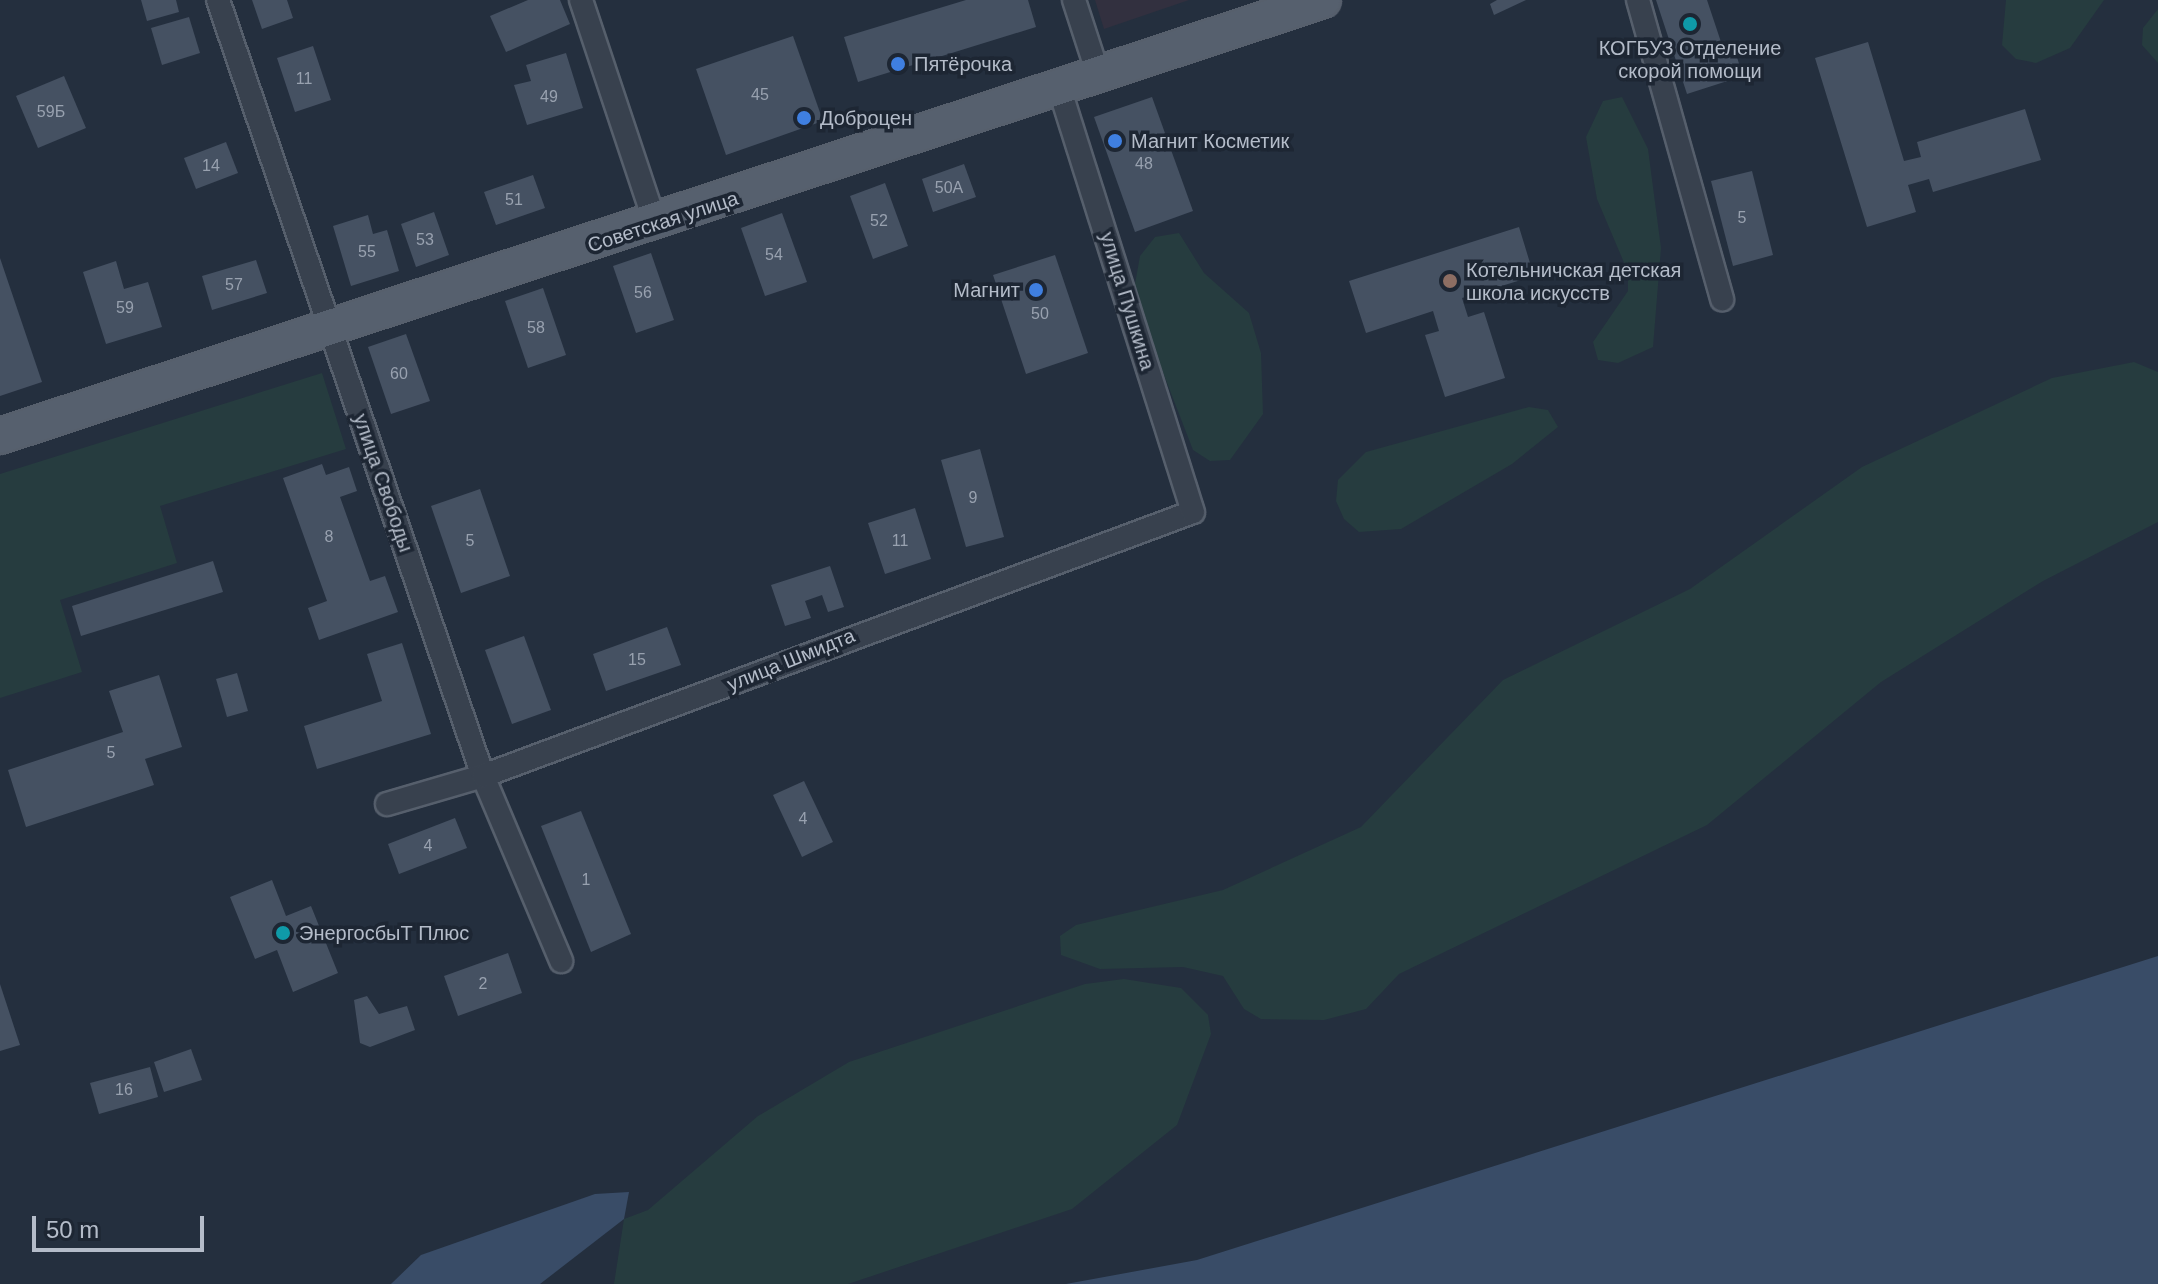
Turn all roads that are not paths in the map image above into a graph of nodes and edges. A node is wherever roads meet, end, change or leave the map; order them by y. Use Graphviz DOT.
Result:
graph roads {
  1 [pos="218,0"];
  2 [pos="581,0"];
  3 [pos="1074,0"];
  4 [pos="1323,0"];
  5 [pos="1638,0"];
  6 [pos="1099,77"];
  7 [pos="1060,90"];
  8 [pos="656,225"];
  9 [pos="1722,299"];
  10 [pos="331,331"];
  11 [pos="0,436"];
  12 [pos="1193,512"];
  13 [pos="483,776"];
  14 [pos="387,804"];
  15 [pos="561,961"];
  1 -- 10 [label="street, улица Свободы"];
  2 -- 8 [label="street"];
  3 -- 6 [label="street"];
  4 -- 6 [label="main road, Советская улица"];
  5 -- 9 [label="street"];
  6 -- 7 [label="main road, Советская улица"];
  7 -- 8 [label="main road, Советская улица"];
  7 -- 12 [label="street, улица Пушкина"];
  8 -- 10 [label="main road, Советская улица"];
  10 -- 11 [label="main road, Советская улица"];
  10 -- 13 [label="street, улица Свободы"];
  12 -- 13 [label="street, улица Шмидта"];
  13 -- 14 [label="street, улица Шмидта"];
  13 -- 15 [label="street, улица Свободы"];
}
